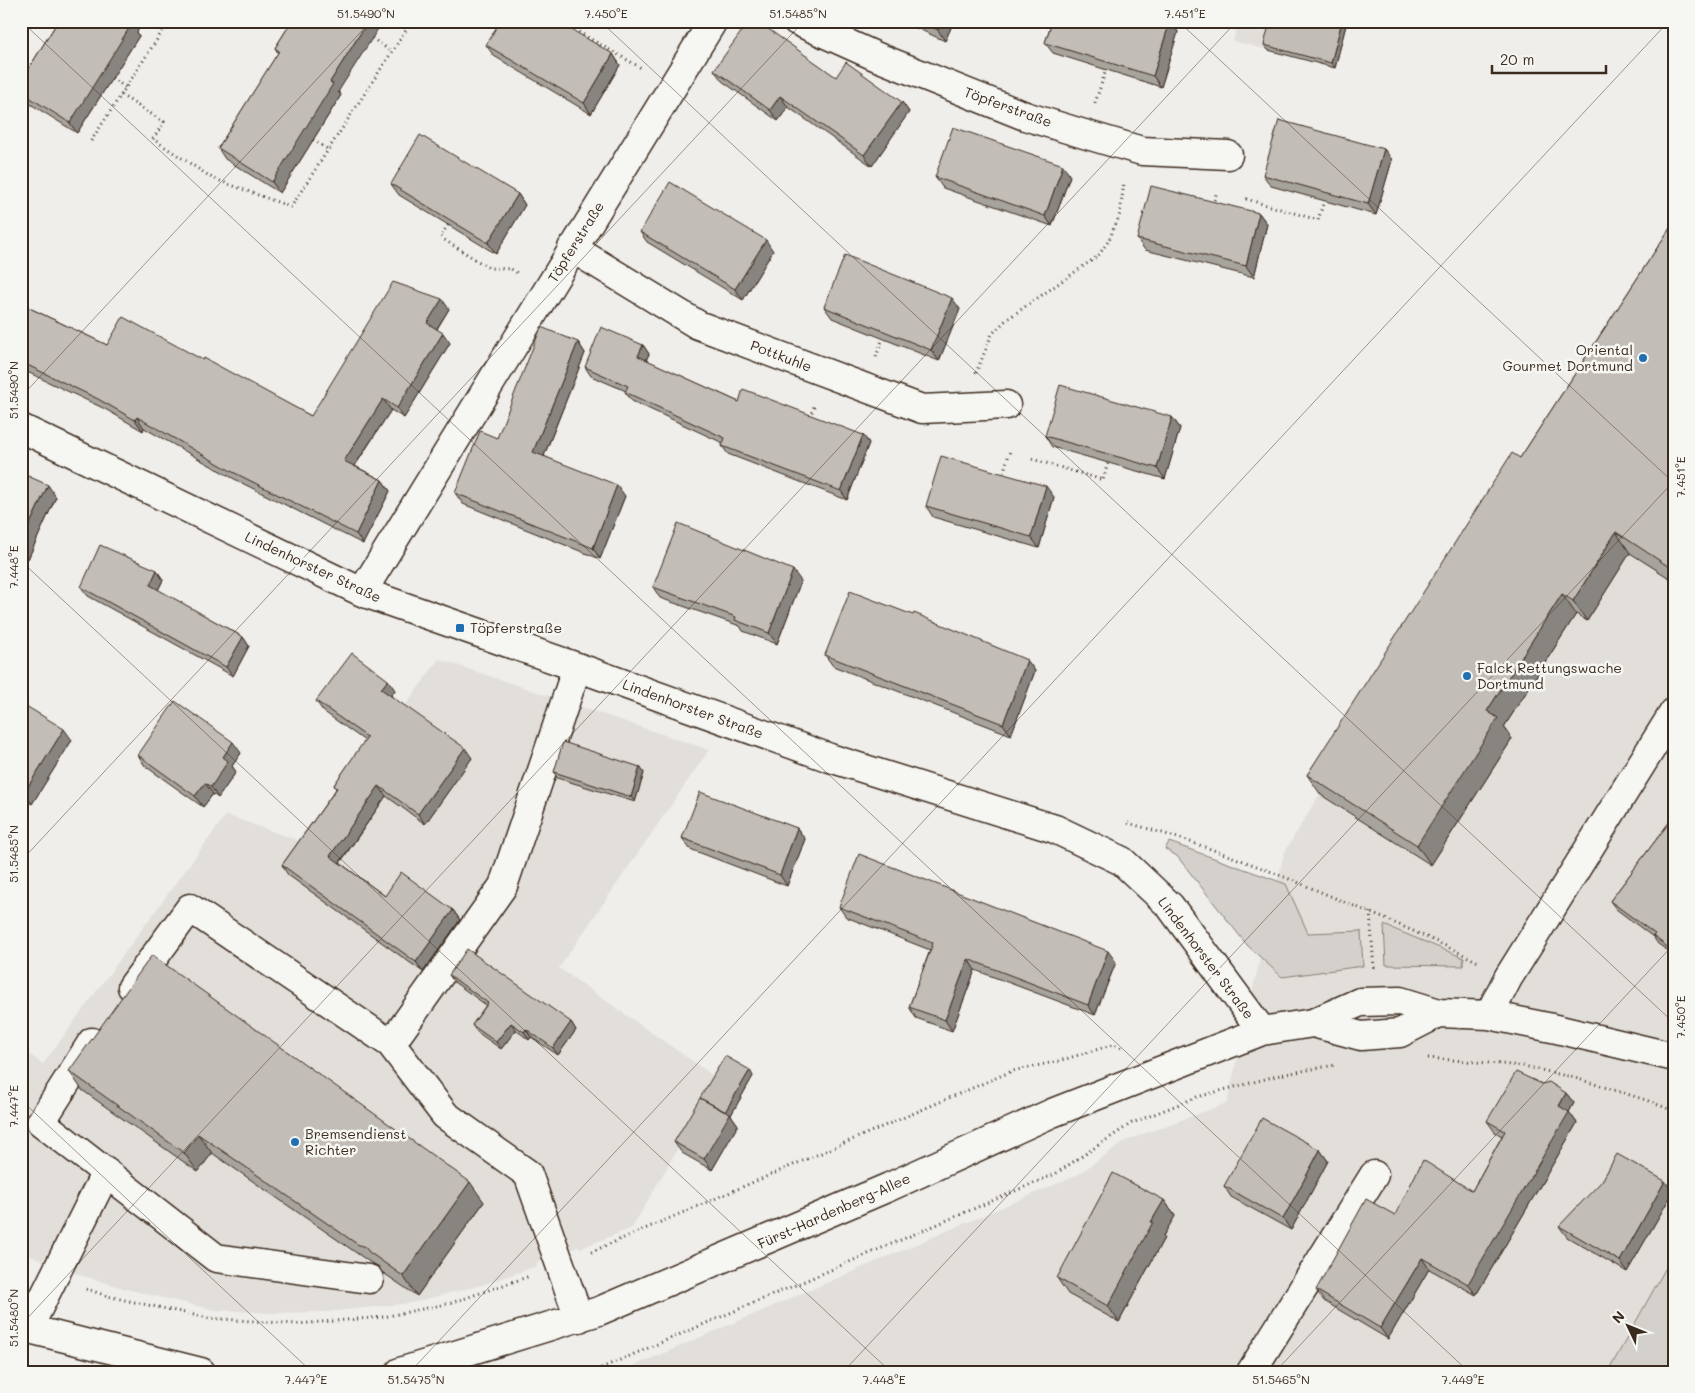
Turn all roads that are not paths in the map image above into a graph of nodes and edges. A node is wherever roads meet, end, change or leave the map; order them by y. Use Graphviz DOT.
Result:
graph roads {
  1 [pos="713,21"];
  2 [pos="797,21"];
  3 [pos="1228,155"];
  4 [pos="572,248"];
  5 [pos="1006,405"];
  6 [pos="21,428"];
  7 [pos="362,592"];
  8 [pos="577,667"];
  9 [pos="1674,712"];
  10 [pos="1489,1015"];
  11 [pos="1262,1031"];
  12 [pos="391,1044"];
  13 [pos="1674,1057"];
  14 [pos="106,1172"];
  15 [pos="1374,1175"];
  16 [pos="369,1279"];
  17 [pos="579,1318"];
  18 [pos="25,1328"];
  19 [pos="201,1372"];
  20 [pos="400,1372"];
  21 [pos="1251,1372"];
  1 -- 4 [label="street, Töpferstraße"];
  2 -- 3 [label="street, Töpferstraße"];
  4 -- 5 [label="street, Pottkuhle"];
  4 -- 7 [label="street, Töpferstraße"];
  6 -- 7 [label="street, Lindenhorster Straße"];
  7 -- 8 [label="street, Lindenhorster Straße"];
  8 -- 11 [label="street, Lindenhorster Straße"];
  8 -- 12 [label="street"];
  9 -- 10 [label="street"];
  10 -- 11 [label="street, Lindenhorster Straße"];
  10 -- 13 [label="street, Lindenhorster Straße"];
  11 -- 17 [label="street, Fürst-Hardenberg-Allee"];
  12 -- 14 [label="street"];
  12 -- 17 [label="street"];
  14 -- 16 [label="street"];
  14 -- 18 [label="street"];
  15 -- 21 [label="street"];
  17 -- 20 [label="street, Fürst-Hardenberg-Allee"];
  18 -- 19 [label="street"];
}
